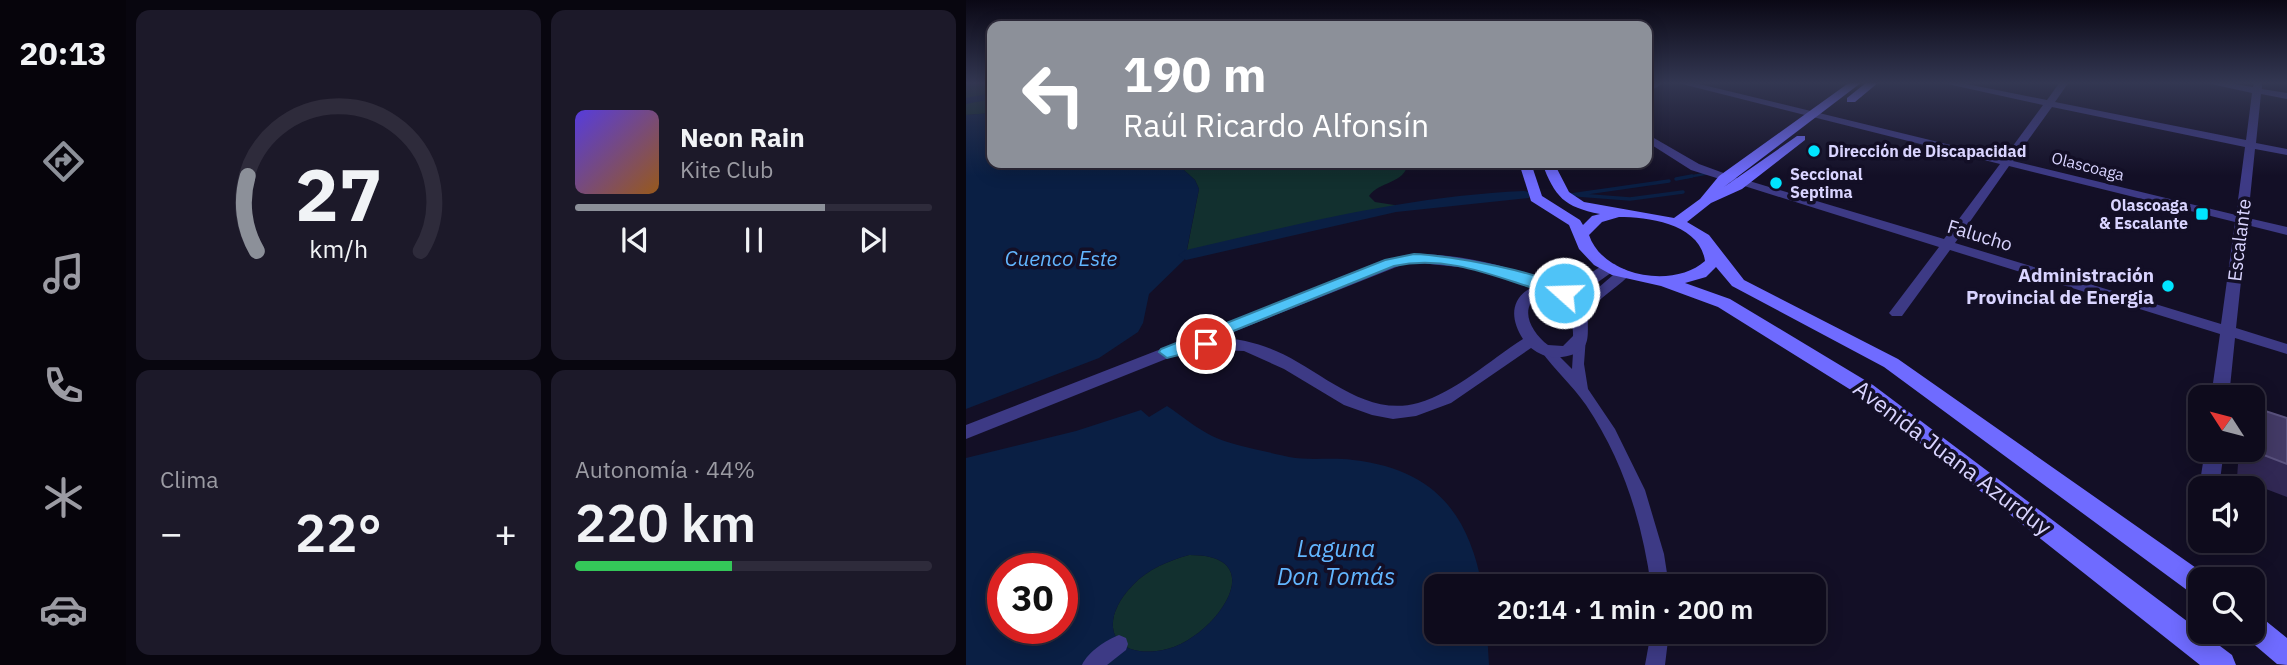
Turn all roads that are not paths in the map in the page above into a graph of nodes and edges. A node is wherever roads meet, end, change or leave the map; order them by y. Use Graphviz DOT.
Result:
graph roads {
  1 [pos="1804,113"];
  2 [pos="1815,113"];
  3 [pos="1834,113"];
  4 [pos="2042,113"];
  5 [pos="2094,113"];
  6 [pos="2255,113"];
  7 [pos="1812,115"];
  8 [pos="1826,119"];
  9 [pos="1652,140"];
  10 [pos="2251,145"];
  11 [pos="2287,152"];
  12 [pos="2006,163"];
  13 [pos="1526,168"];
  14 [pos="1550,168"];
  15 [pos="1726,177"];
  16 [pos="1554,178"];
  17 [pos="1530,180"];
  18 [pos="1742,182"];
  19 [pos="1705,202"];
  20 [pos="1630,212"];
  21 [pos="2242,220"];
  22 [pos="1676,223"];
  23 [pos="2287,231"];
  24 [pos="1582,237"];
  25 [pos="1946,245"];
  26 [pos="1713,251"];
  27 [pos="1617,270"];
  28 [pos="1664,281"];
  29 [pos="1554,291"];
  30 [pos="1897,313"];
  31 [pos="1580,328"];
  32 [pos="2228,331"];
  33 [pos="1539,346"];
  34 [pos="2287,349"];
  35 [pos="1167,352"];
  36 [pos="2221,385"];
  37 [pos="1582,388"];
  38 [pos="966,432"];
  39 [pos="1658,574"];
  40 [pos="2188,576"];
  41 [pos="2265,637"];
  42 [pos="1119,644"];
  43 [pos="1658,644"];
  44 [pos="2287,655"];
  45 [pos="1092,665"];
  46 [pos="1655,665"];
  47 [pos="2222,665"];
  1 -- 7 [label="street, Olascoaga"];
  2 -- 7 [label="main road"];
  3 -- 8 [label="main road"];
  4 -- 12 [label="street"];
  5 -- 10 [label="street"];
  6 -- 10 [label="street, Escalante"];
  7 -- 8 [label="street, Olascoaga"];
  7 -- 15 [label="main road"];
  8 -- 12 [label="street, Olascoaga"];
  8 -- 18 [label="main road"];
  9 -- 15 [label="street"];
  10 -- 11 [label="street"];
  10 -- 21 [label="street, Escalante"];
  12 -- 21 [label="street, Olascoaga"];
  12 -- 25 [label="street"];
  13 -- 17 [label="main road"];
  14 -- 16 [label="main road"];
  15 -- 18 [label="street"];
  15 -- 19 [label="main road"];
  16 -- 17 [label="main road"];
  16 -- 20 [label="main road, Avenida Juana Azurduy"];
  17 -- 24 [label="main road"];
  18 -- 19 [label="main road"];
  18 -- 25 [label="street, Falucho"];
  19 -- 22 [label="main road"];
  20 -- 22 [label="main road, Avenida Juana Azurduy"];
  20 -- 24 [label="main road"];
  21 -- 23 [label="street, Olascoaga"];
  21 -- 32 [label="street, Escalante"];
  22 -- 26 [label="main road, Avenida Juana Azurduy"];
  24 -- 27 [label="main road"];
  25 -- 30 [label="street"];
  25 -- 32 [label="street, Falucho"];
  26 -- 28 [label="main road"];
  26 -- 40 [label="main road, Avenida Juana Azurduy"];
  27 -- 28 [label="main road"];
  27 -- 29 [label="street"];
  27 -- 31 [label="street"];
  28 -- 47 [label="main road, Avenida Juana Azurduy"];
  29 -- 31 [label="street"];
  29 -- 33 [label="street"];
  29 -- 35 [label="street"];
  31 -- 33 [label="street"];
  31 -- 37 [label="street"];
  32 -- 34 [label="street, Falucho"];
  32 -- 36 [label="street, Escalante"];
  33 -- 35 [label="street"];
  33 -- 37 [label="street"];
  35 -- 38 [label="street"];
  37 -- 39 [label="street"];
  41 -- 44 [label="main road"];
  42 -- 45 [label="street"];
  43 -- 46 [label="street"];
}
